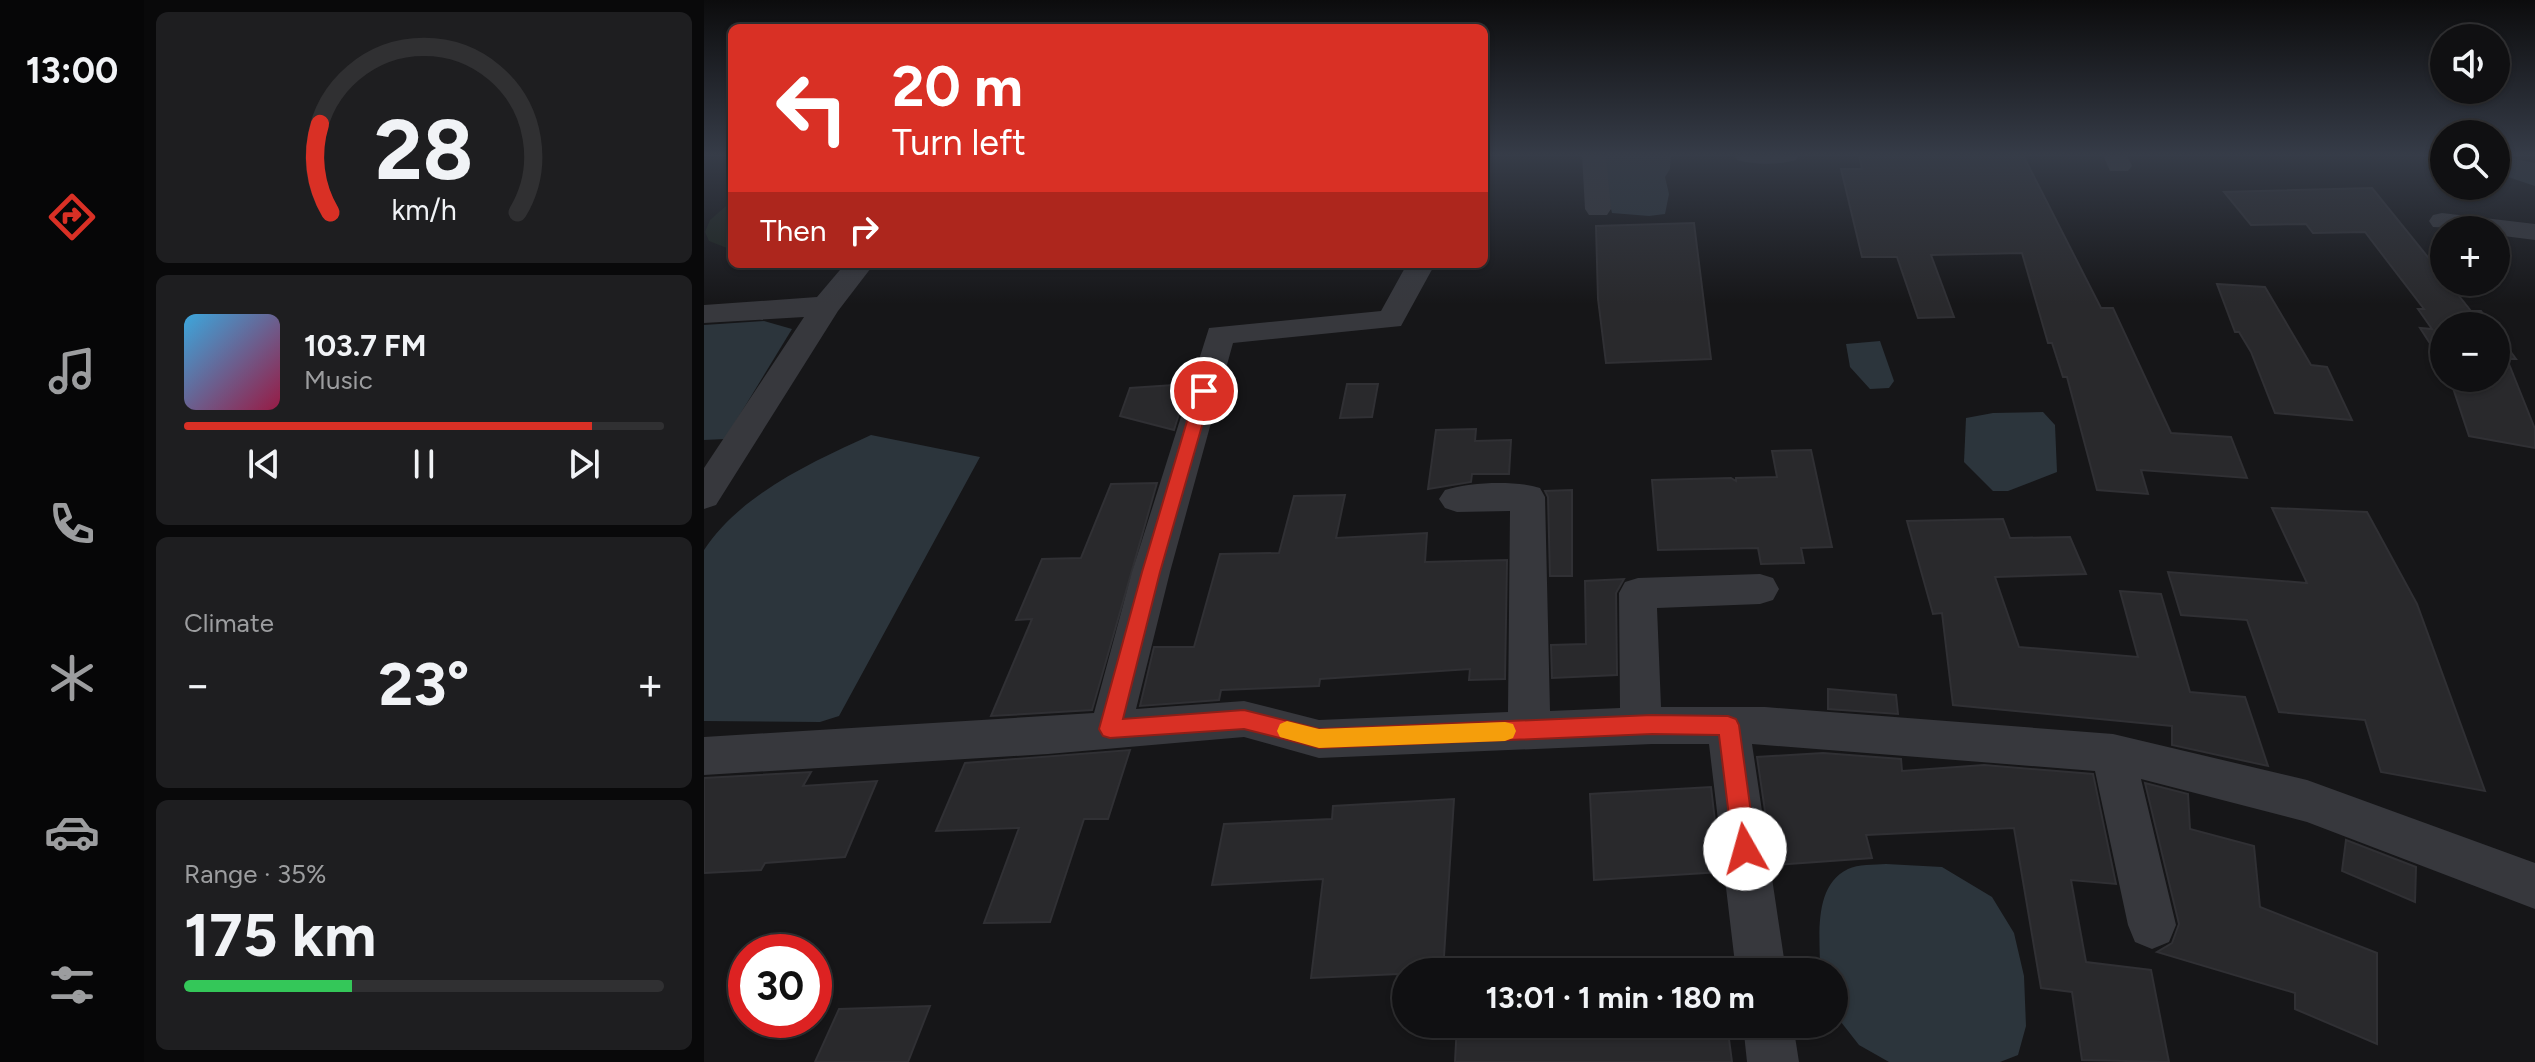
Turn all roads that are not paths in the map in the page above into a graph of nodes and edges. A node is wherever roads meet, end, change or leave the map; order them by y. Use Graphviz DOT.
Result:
graph roads {
  1 [pos="1598,205"];
  2 [pos="1598,209"];
  3 [pos="2510,229"];
  4 [pos="2535,232"];
  5 [pos="857,268"];
  6 [pos="1419,268"];
  7 [pos="826,306"];
  8 [pos="704,314"];
  9 [pos="704,496"];
  10 [pos="1457,499"];
  11 [pos="1760,589"];
  12 [pos="1641,725"];
  13 [pos="1728,725"];
  14 [pos="1110,729"];
  15 [pos="1529,730"];
  16 [pos="2113,753"];
  17 [pos="704,756"];
  18 [pos="2535,886"];
  19 [pos="2152,925"];
  20 [pos="1759,958"];
  21 [pos="1770,1038"];
  22 [pos="1773,1062"];
  1 -- 2 [label="street"];
  3 -- 4 [label="street"];
  5 -- 7 [label="street"];
  6 -- 14 [label="street"];
  7 -- 8 [label="street"];
  7 -- 9 [label="street"];
  10 -- 15 [label="street"];
  11 -- 12 [label="street"];
  12 -- 13 [label="street"];
  12 -- 15 [label="street"];
  13 -- 16 [label="street"];
  13 -- 20 [label="street"];
  14 -- 15 [label="street"];
  14 -- 17 [label="street"];
  16 -- 18 [label="street"];
  16 -- 19 [label="street"];
  21 -- 22 [label="street"];
}
